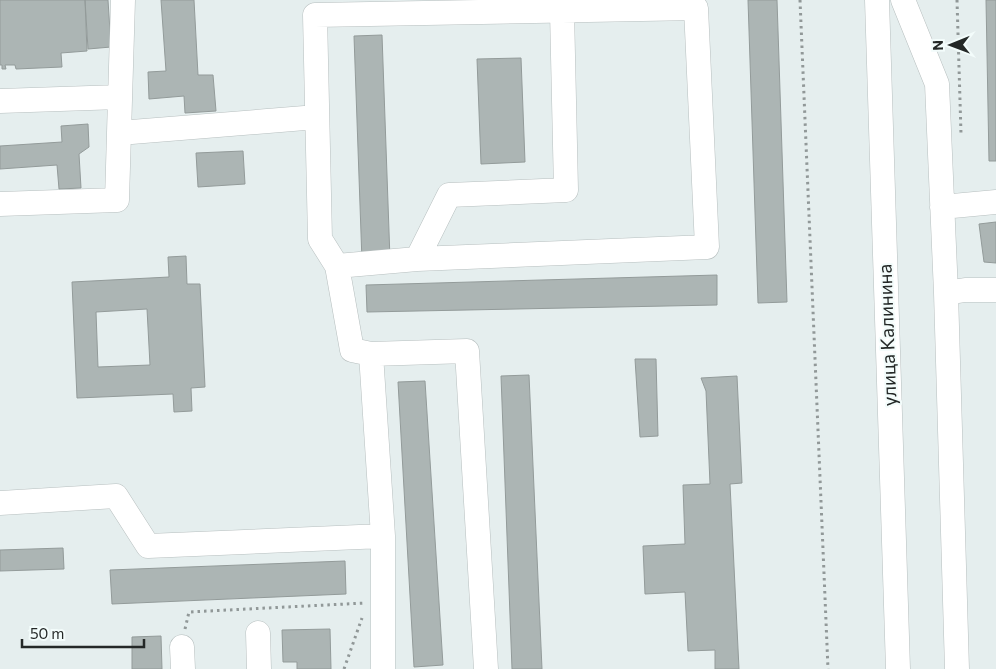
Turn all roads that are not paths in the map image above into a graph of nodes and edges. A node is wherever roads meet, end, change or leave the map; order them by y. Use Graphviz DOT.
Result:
graph roads {
  1 [pos="123,0"];
  2 [pos="877,0"];
  3 [pos="903,0"];
  4 [pos="698,4"];
  5 [pos="562,11"];
  6 [pos="120,97"];
  7 [pos="0,102"];
  8 [pos="317,117"];
  9 [pos="119,133"];
  10 [pos="996,202"];
  11 [pos="0,204"];
  12 [pos="942,206"];
  13 [pos="416,259"];
  14 [pos="337,266"];
  15 [pos="996,290"];
  16 [pos="946,293"];
  17 [pos="371,354"];
  18 [pos="0,503"];
  19 [pos="383,536"];
  20 [pos="258,632"];
  21 [pos="259,669"];
  22 [pos="383,669"];
  23 [pos="486,669"];
  24 [pos="898,669"];
  25 [pos="957,669"];
  1 -- 6 [label="street"];
  2 -- 24 [label="street, улица Калинина"];
  3 -- 12 [label="street"];
  4 -- 5 [label="street"];
  4 -- 13 [label="street"];
  5 -- 8 [label="street"];
  5 -- 13 [label="street"];
  6 -- 7 [label="street"];
  6 -- 9 [label="street"];
  8 -- 9 [label="street"];
  8 -- 14 [label="street"];
  9 -- 11 [label="street"];
  10 -- 12 [label="street"];
  12 -- 16 [label="street"];
  13 -- 14 [label="street"];
  14 -- 17 [label="street"];
  15 -- 16 [label="street"];
  16 -- 25 [label="street"];
  17 -- 19 [label="street"];
  17 -- 23 [label="street"];
  18 -- 19 [label="street"];
  19 -- 22 [label="street"];
  20 -- 21 [label="street"];
}
